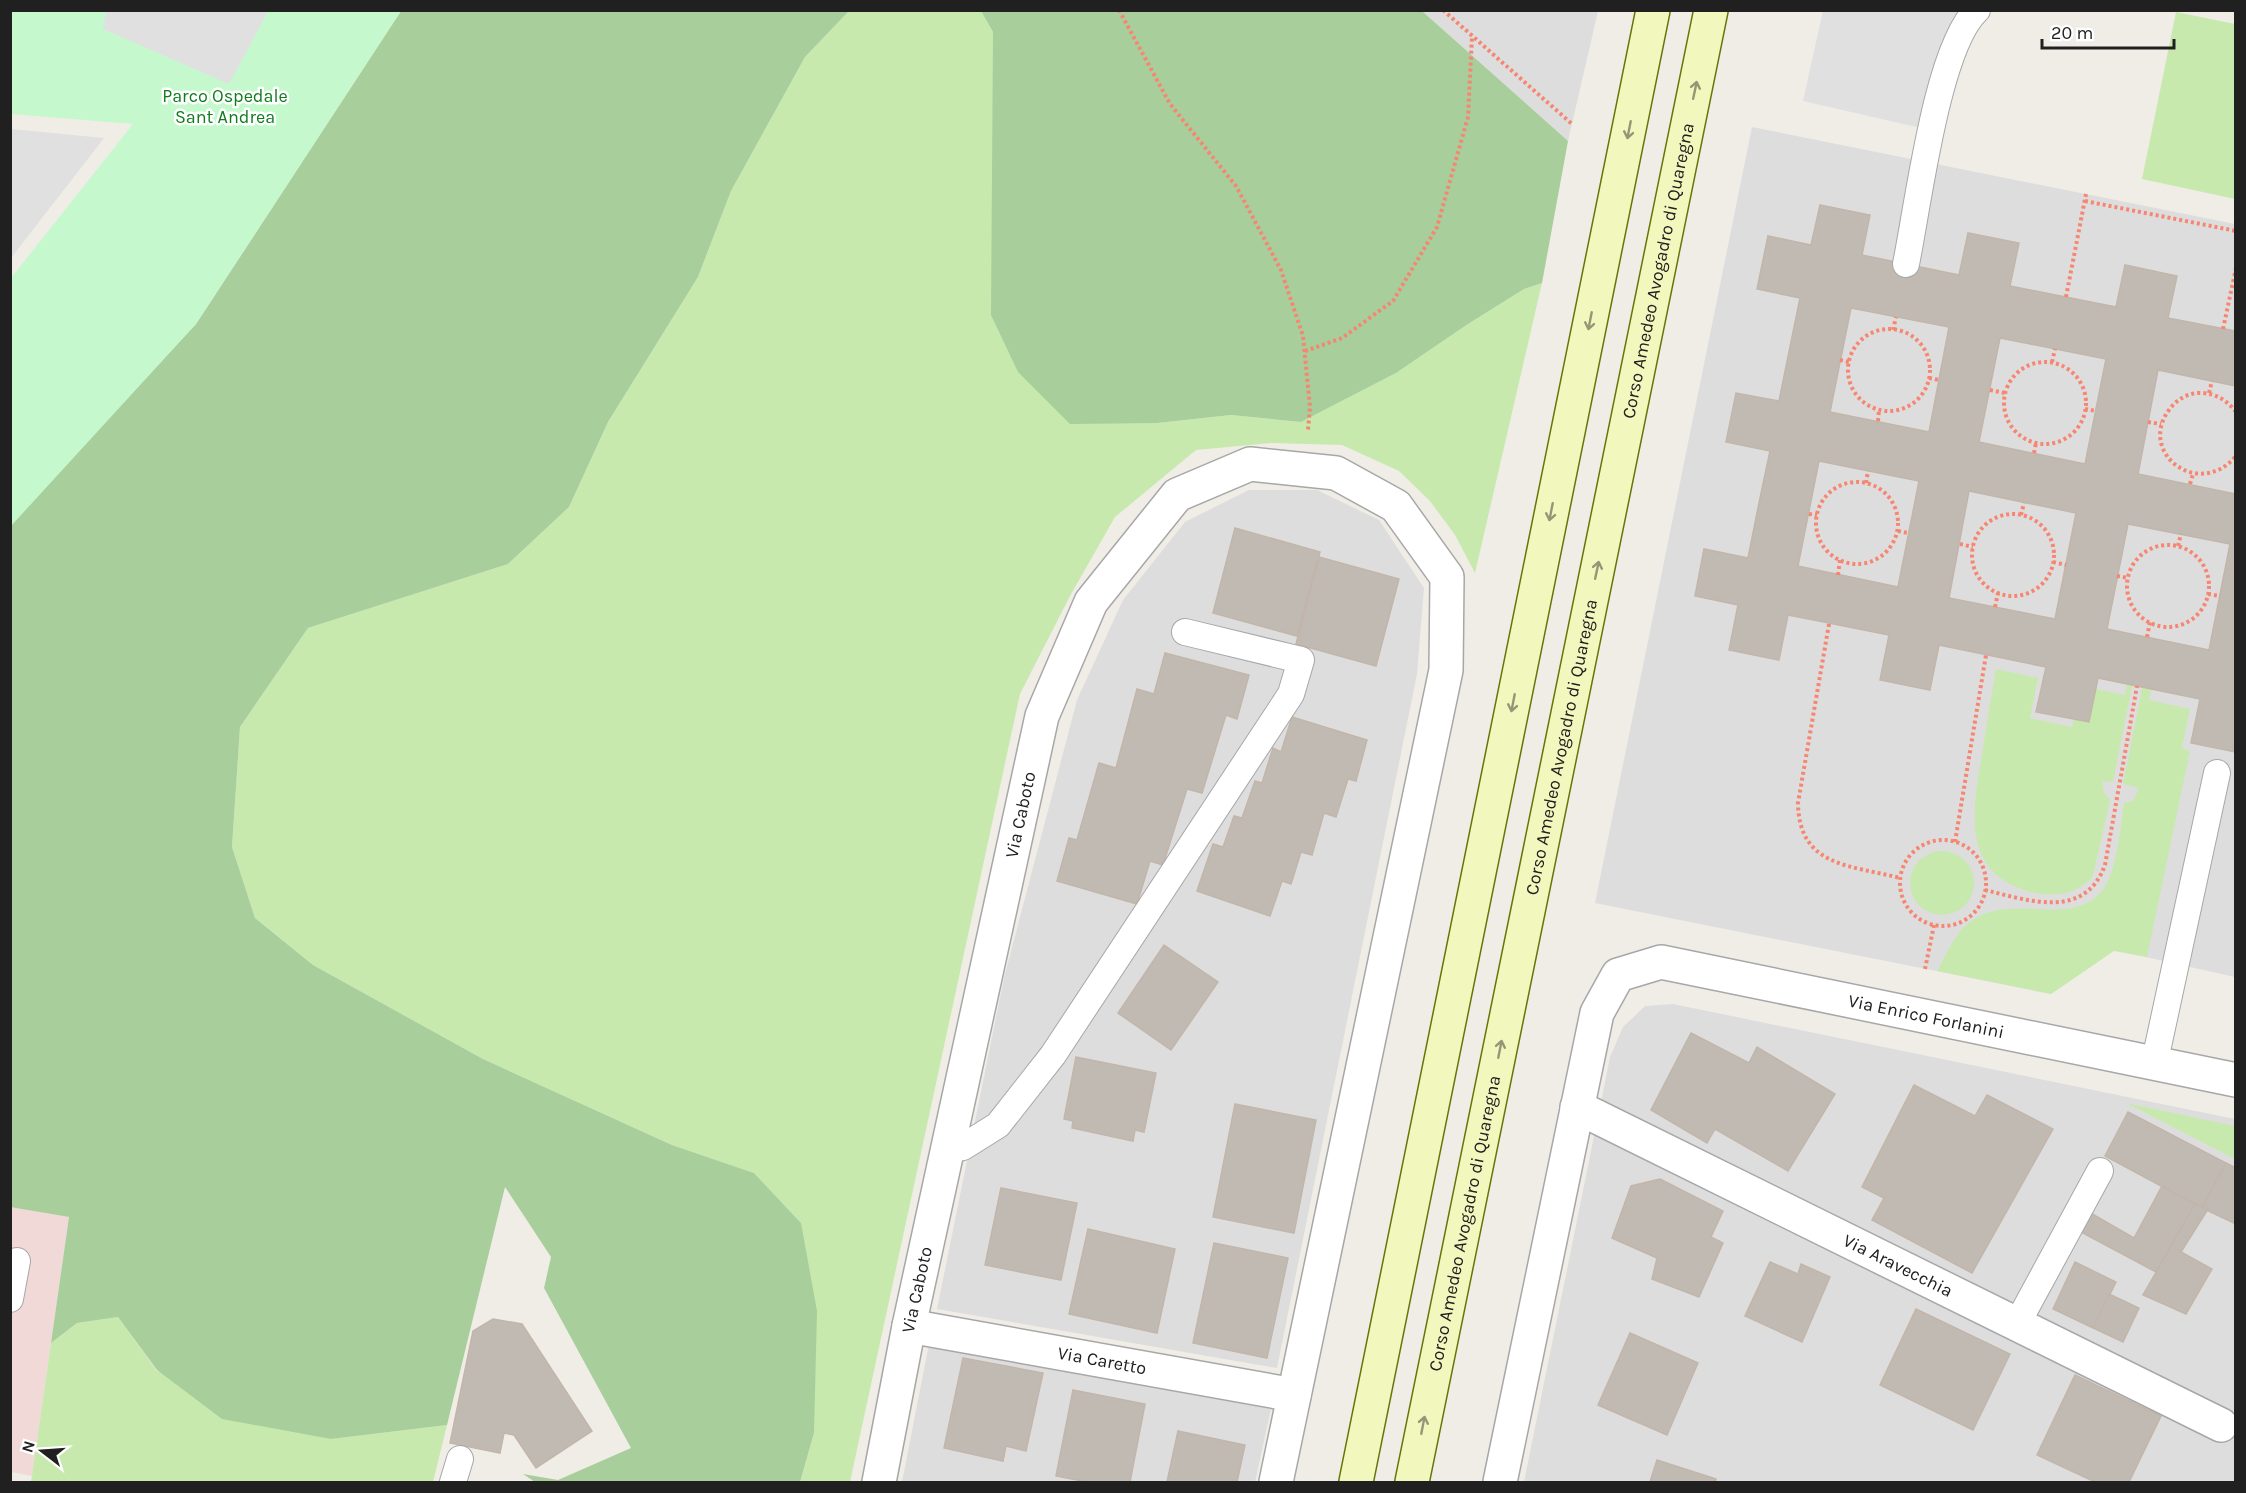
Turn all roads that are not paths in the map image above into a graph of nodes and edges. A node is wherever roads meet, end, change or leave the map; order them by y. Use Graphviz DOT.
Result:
graph roads {
  1 [pos="1653,10"];
  2 [pos="1711,10"];
  3 [pos="1977,10"];
  4 [pos="1906,264"];
  5 [pos="1185,632"];
  6 [pos="2217,773"];
  7 [pos="2154,1065"];
  8 [pos="2235,1080"];
  9 [pos="1577,1107"];
  10 [pos="948,1149"];
  11 [pos="2100,1172"];
  12 [pos="17,1261"];
  13 [pos="10,1299"];
  14 [pos="2017,1324"];
  15 [pos="909,1326"];
  16 [pos="1294,1395"];
  17 [pos="2221,1425"];
  18 [pos="879,1482"];
  19 [pos="1276,1482"];
  20 [pos="1356,1482"];
  21 [pos="1412,1482"];
  22 [pos="1500,1482"];
  1 -- 20 [label="main road, one-way"];
  21 -- 2 [label="main road, Corso Amedeo Avogadro di Quaregna, one-way"];
  3 -- 4 [label="lane"];
  5 -- 10 [label="lane"];
  6 -- 7 [label="lane"];
  7 -- 8 [label="street, Via Enrico Forlanini"];
  7 -- 9 [label="street, Via Enrico Forlanini"];
  9 -- 14 [label="street, Via Aravecchia"];
  9 -- 22 [label="street"];
  10 -- 15 [label="street, Via Caboto"];
  10 -- 16 [label="street, Via Caboto"];
  11 -- 14 [label="lane"];
  12 -- 13 [label="lane"];
  14 -- 17 [label="street, Via Aravecchia"];
  15 -- 16 [label="street, Via Caretto"];
  15 -- 18 [label="street, Via Caboto"];
  16 -- 19 [label="street"];
}
